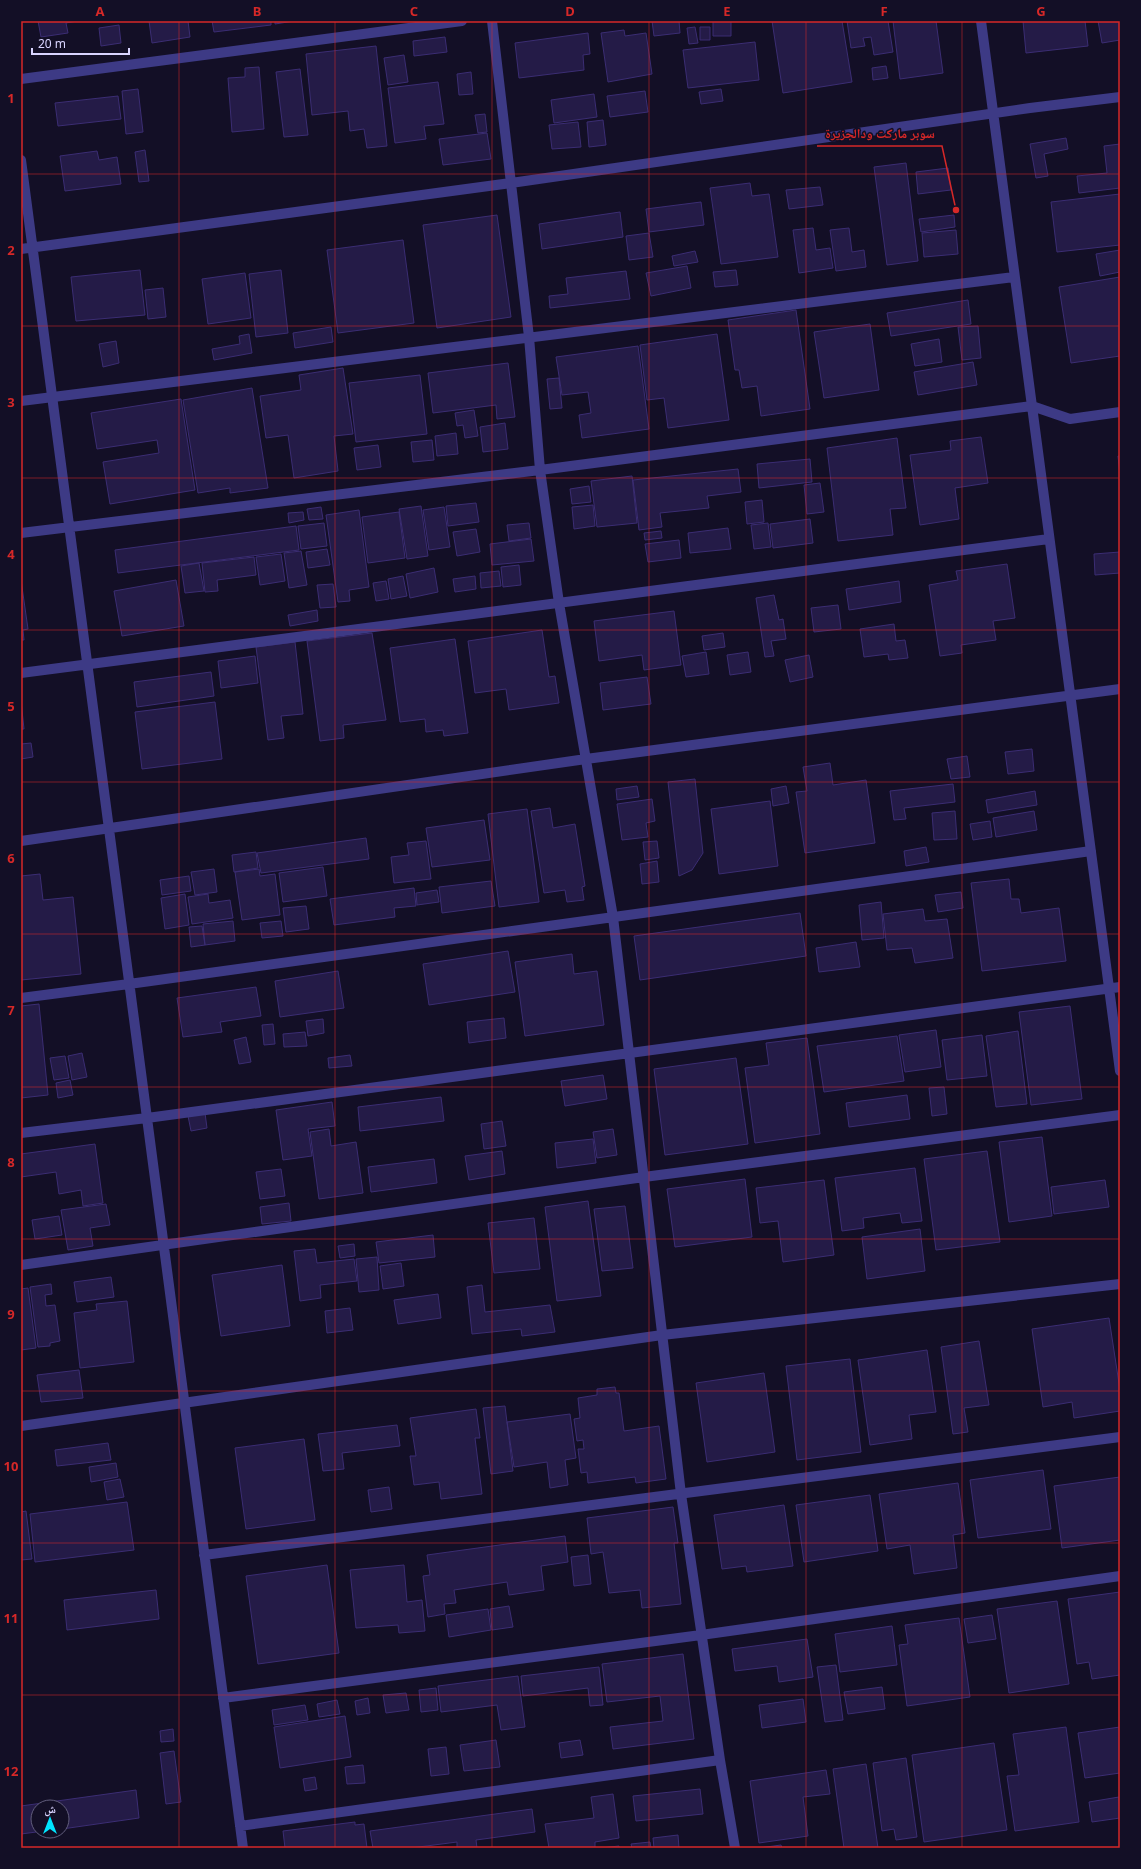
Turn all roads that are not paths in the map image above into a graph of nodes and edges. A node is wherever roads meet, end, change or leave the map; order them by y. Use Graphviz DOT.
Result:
graph roads {
  1 [pos="462,21"];
  2 [pos="492,21"];
  3 [pos="981,21"];
  4 [pos="21,79"];
  5 [pos="1120,97"];
  6 [pos="993,113"];
  7 [pos="21,160"];
  8 [pos="511,183"];
  9 [pos="32,247"];
  10 [pos="21,249"];
  11 [pos="1014,277"];
  12 [pos="529,336"];
  13 [pos="52,396"];
  14 [pos="21,401"];
  15 [pos="1032,406"];
  16 [pos="1120,412"];
  17 [pos="540,470"];
  18 [pos="69,526"];
  19 [pos="21,533"];
  20 [pos="1049,539"];
  21 [pos="559,603"];
  22 [pos="87,664"];
  23 [pos="21,673"];
  24 [pos="1120,689"];
  25 [pos="1070,695"];
  26 [pos="586,759"];
  27 [pos="109,829"];
  28 [pos="21,841"];
  29 [pos="1091,851"];
  30 [pos="613,917"];
  31 [pos="129,984"];
  32 [pos="1120,987"];
  33 [pos="1109,988"];
  34 [pos="21,998"];
  35 [pos="630,1052"];
  36 [pos="1120,1071"];
  37 [pos="1120,1115"];
  38 [pos="147,1118"];
  39 [pos="21,1133"];
  40 [pos="644,1177"];
  41 [pos="163,1245"];
  42 [pos="21,1265"];
  43 [pos="1120,1284"];
  44 [pos="662,1335"];
  45 [pos="184,1401"];
  46 [pos="21,1426"];
  47 [pos="1120,1437"];
  48 [pos="681,1494"];
  49 [pos="204,1554"];
  50 [pos="1120,1576"];
  51 [pos="701,1635"];
  52 [pos="223,1698"];
  53 [pos="720,1760"];
  54 [pos="240,1826"];
  55 [pos="243,1848"];
  56 [pos="735,1848"];
  1 -- 4 [label="street"];
  2 -- 8 [label="street"];
  3 -- 6 [label="street"];
  5 -- 6 [label="street"];
  6 -- 8 [label="street"];
  6 -- 11 [label="street"];
  7 -- 9 [label="street"];
  8 -- 9 [label="street"];
  8 -- 12 [label="street"];
  9 -- 10 [label="street"];
  9 -- 13 [label="street"];
  11 -- 12 [label="street"];
  11 -- 15 [label="street"];
  12 -- 13 [label="street"];
  12 -- 17 [label="street"];
  13 -- 14 [label="street"];
  13 -- 18 [label="street"];
  15 -- 16 [label="street"];
  15 -- 17 [label="street"];
  15 -- 20 [label="street"];
  17 -- 18 [label="street"];
  17 -- 21 [label="street"];
  18 -- 19 [label="street"];
  18 -- 22 [label="street"];
  20 -- 21 [label="street"];
  20 -- 25 [label="street"];
  21 -- 22 [label="street"];
  21 -- 26 [label="street"];
  22 -- 23 [label="street"];
  22 -- 27 [label="street"];
  24 -- 25 [label="street"];
  25 -- 26 [label="street"];
  25 -- 29 [label="street"];
  26 -- 27 [label="street"];
  26 -- 30 [label="street"];
  27 -- 28 [label="street"];
  27 -- 31 [label="street"];
  29 -- 30 [label="street"];
  29 -- 33 [label="street"];
  30 -- 31 [label="street"];
  30 -- 35 [label="street"];
  31 -- 34 [label="street"];
  31 -- 38 [label="street"];
  32 -- 33 [label="street"];
  33 -- 35 [label="street"];
  33 -- 36 [label="street"];
  35 -- 38 [label="street"];
  35 -- 40 [label="street"];
  37 -- 40 [label="street"];
  38 -- 39 [label="street"];
  38 -- 41 [label="street"];
  40 -- 41 [label="street"];
  40 -- 44 [label="street"];
  41 -- 42 [label="street"];
  41 -- 45 [label="street"];
  43 -- 44 [label="street"];
  44 -- 45 [label="street"];
  44 -- 48 [label="street"];
  45 -- 46 [label="street"];
  45 -- 49 [label="street"];
  47 -- 48 [label="street"];
  48 -- 49 [label="street"];
  48 -- 51 [label="street"];
  49 -- 52 [label="street"];
  50 -- 51 [label="street"];
  51 -- 52 [label="street"];
  51 -- 53 [label="street"];
  52 -- 54 [label="street"];
  53 -- 54 [label="street"];
  53 -- 56 [label="street"];
  54 -- 55 [label="street"];
}
